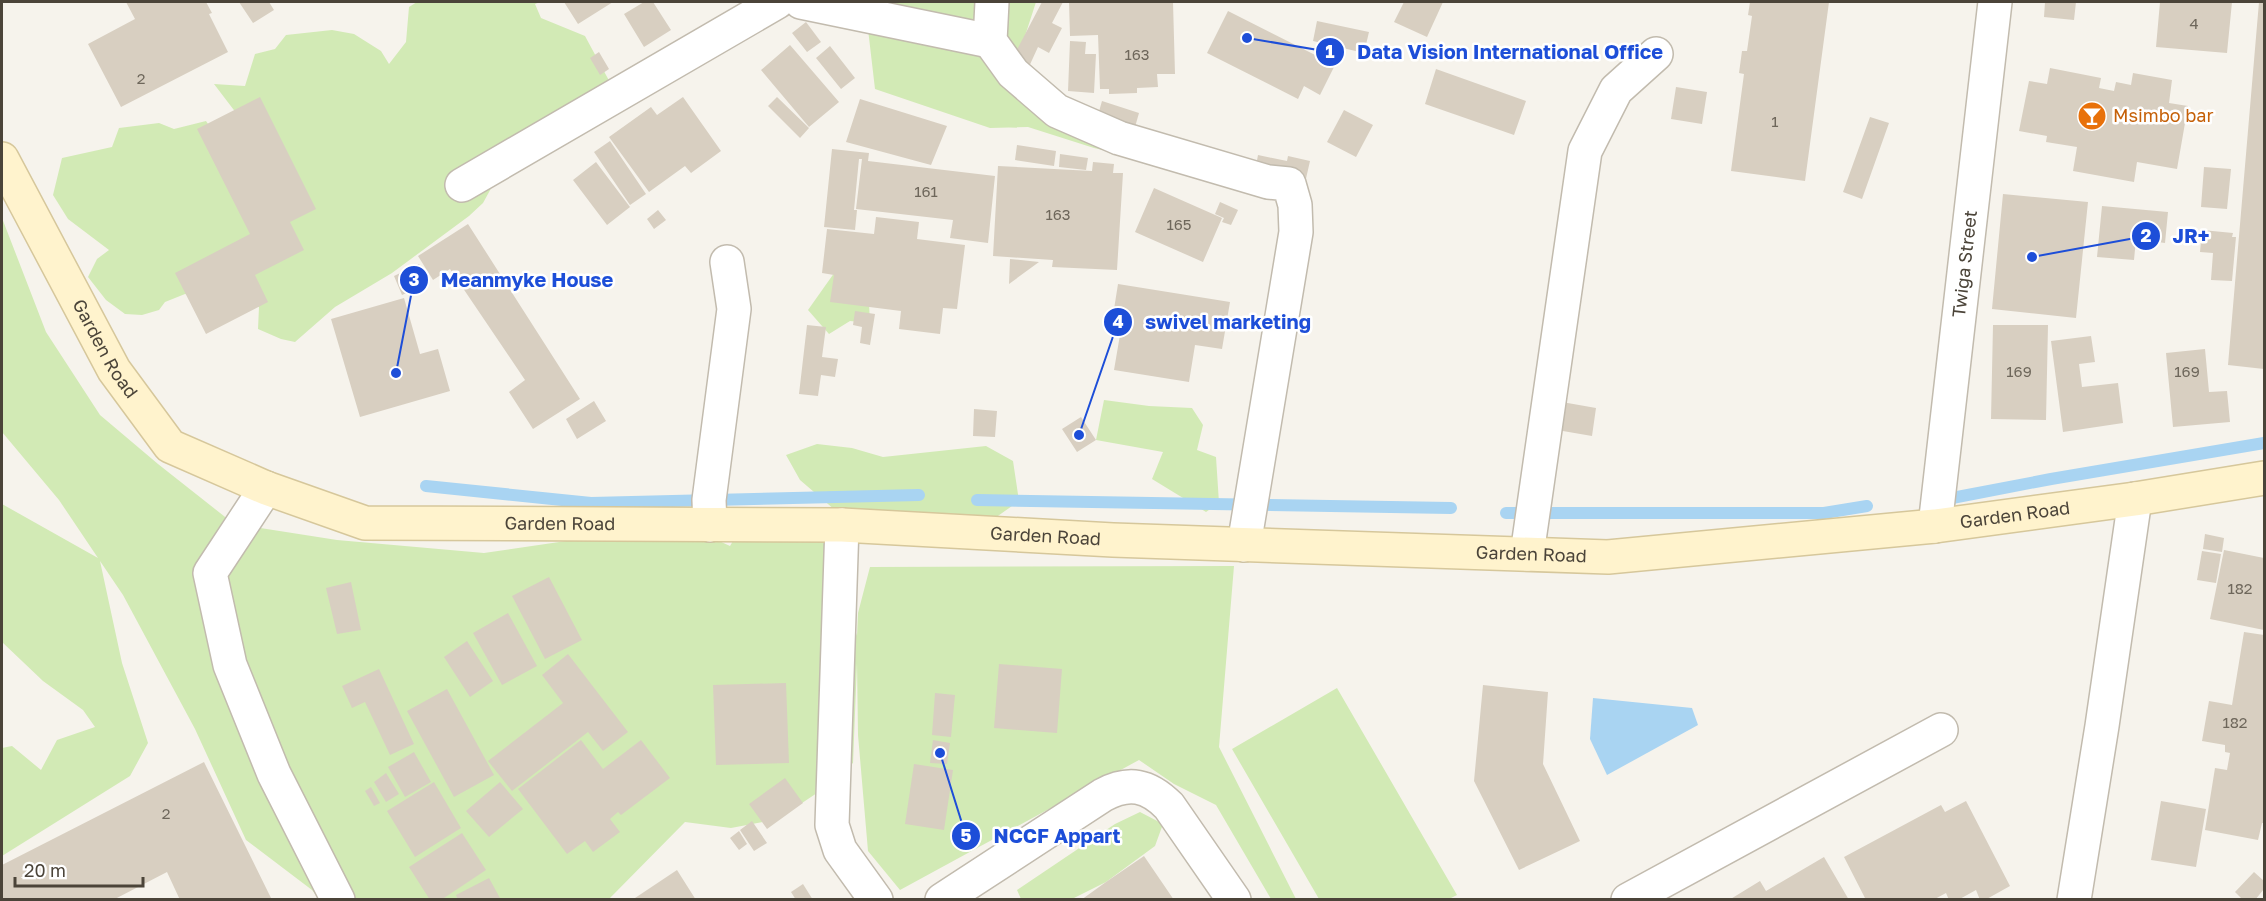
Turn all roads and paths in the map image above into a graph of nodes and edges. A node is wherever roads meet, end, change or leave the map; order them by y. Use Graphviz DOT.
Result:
graph roads {
  1 [pos="777,2"];
  2 [pos="801,2"];
  3 [pos="992,2"];
  4 [pos="1995,2"];
  5 [pos="990,41"];
  6 [pos="1656,54"];
  7 [pos="2,159"];
  8 [pos="462,185"];
  9 [pos="728,262"];
  10 [pos="2265,478"];
  11 [pos="266,488"];
  12 [pos="2135,500"];
  13 [pos="710,525"];
  14 [pos="842,525"];
  15 [pos="1935,526"];
  16 [pos="1244,545"];
  17 [pos="1527,554"];
  18 [pos="1941,730"];
  19 [pos="338,900"];
  20 [pos="876,900"];
  21 [pos="942,900"];
  22 [pos="1234,900"];
  23 [pos="1628,900"];
  24 [pos="2074,900"];
  1 -- 8 [label="street"];
  2 -- 5 [label="street"];
  3 -- 5 [label="street"];
  4 -- 15 [label="street, Twiga Street"];
  5 -- 16 [label="street"];
  6 -- 17 [label="street"];
  7 -- 11 [label="street, Garden Road"];
  9 -- 13 [label="street"];
  10 -- 12 [label="street, Garden Road"];
  11 -- 13 [label="street, Garden Road"];
  11 -- 19 [label="street"];
  12 -- 15 [label="street, Garden Road"];
  12 -- 24 [label="street"];
  13 -- 14 [label="street, Garden Road"];
  14 -- 16 [label="street, Garden Road"];
  14 -- 20 [label="street"];
  15 -- 17 [label="street, Garden Road"];
  16 -- 17 [label="street, Garden Road"];
  18 -- 23 [label="street"];
  21 -- 22 [label="street"];
}
